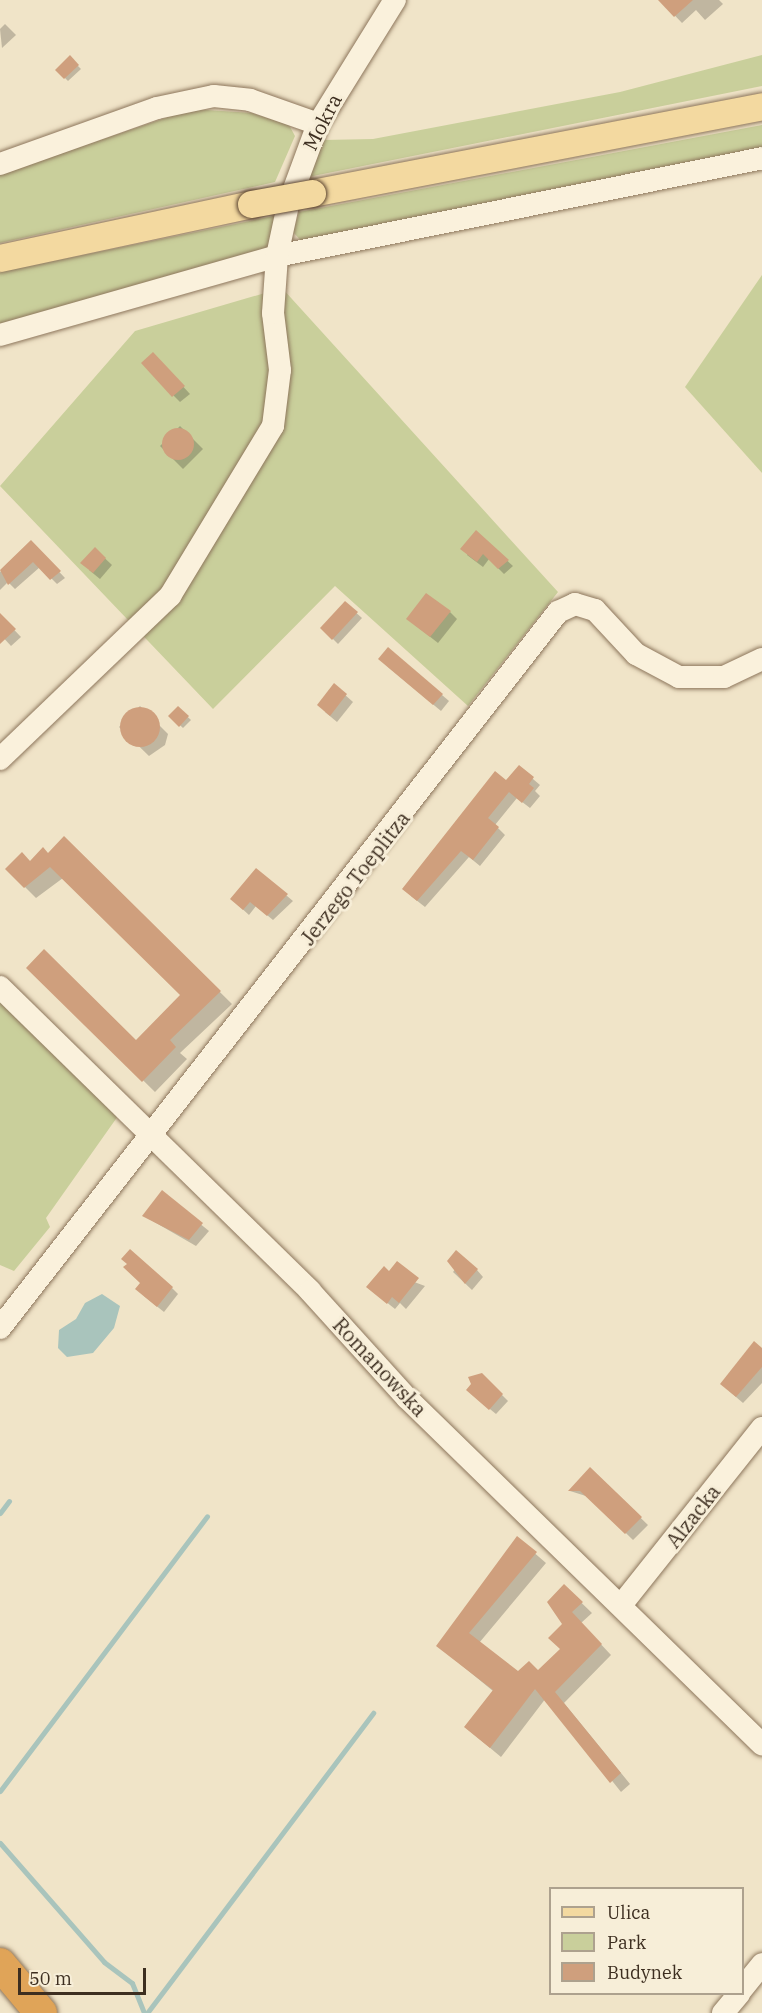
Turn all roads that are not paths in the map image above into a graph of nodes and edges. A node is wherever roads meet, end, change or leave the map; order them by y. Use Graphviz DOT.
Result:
graph roads {
  1 [pos="395,0"];
  2 [pos="762,106"];
  3 [pos="318,124"];
  4 [pos="762,158"];
  5 [pos="0,164"];
  6 [pos="277,256"];
  7 [pos="0,258"];
  8 [pos="0,335"];
  9 [pos="762,659"];
  10 [pos="0,759"];
  11 [pos="0,987"];
  12 [pos="149,1134"];
  13 [pos="0,1328"];
  14 [pos="762,1428"];
  15 [pos="622,1604"];
  16 [pos="762,1744"];
  17 [pos="0,1964"];
  18 [pos="762,1964"];
  19 [pos="744,1986"];
  20 [pos="738,1995"];
  21 [pos="41,2013"];
  22 [pos="723,2013"];
  1 -- 3 [label="street, Mokra"];
  2 -- 7 [label="main road, bridge"];
  3 -- 5 [label="street"];
  3 -- 6 [label="street, Mokra"];
  4 -- 6 [label="street"];
  6 -- 8 [label="street"];
  6 -- 10 [label="street, Mokra"];
  9 -- 12 [label="street, Jerzego Toeplitza"];
  11 -- 12 [label="street, Romanowska"];
  12 -- 13 [label="street, Jerzego Toeplitza"];
  12 -- 15 [label="street, Romanowska"];
  14 -- 15 [label="street, Alzacka"];
  15 -- 16 [label="street, Romanowska"];
  17 -- 21 [label="highway"];
  18 -- 19 [label="street"];
  20 -- 22 [label="street"];
}
